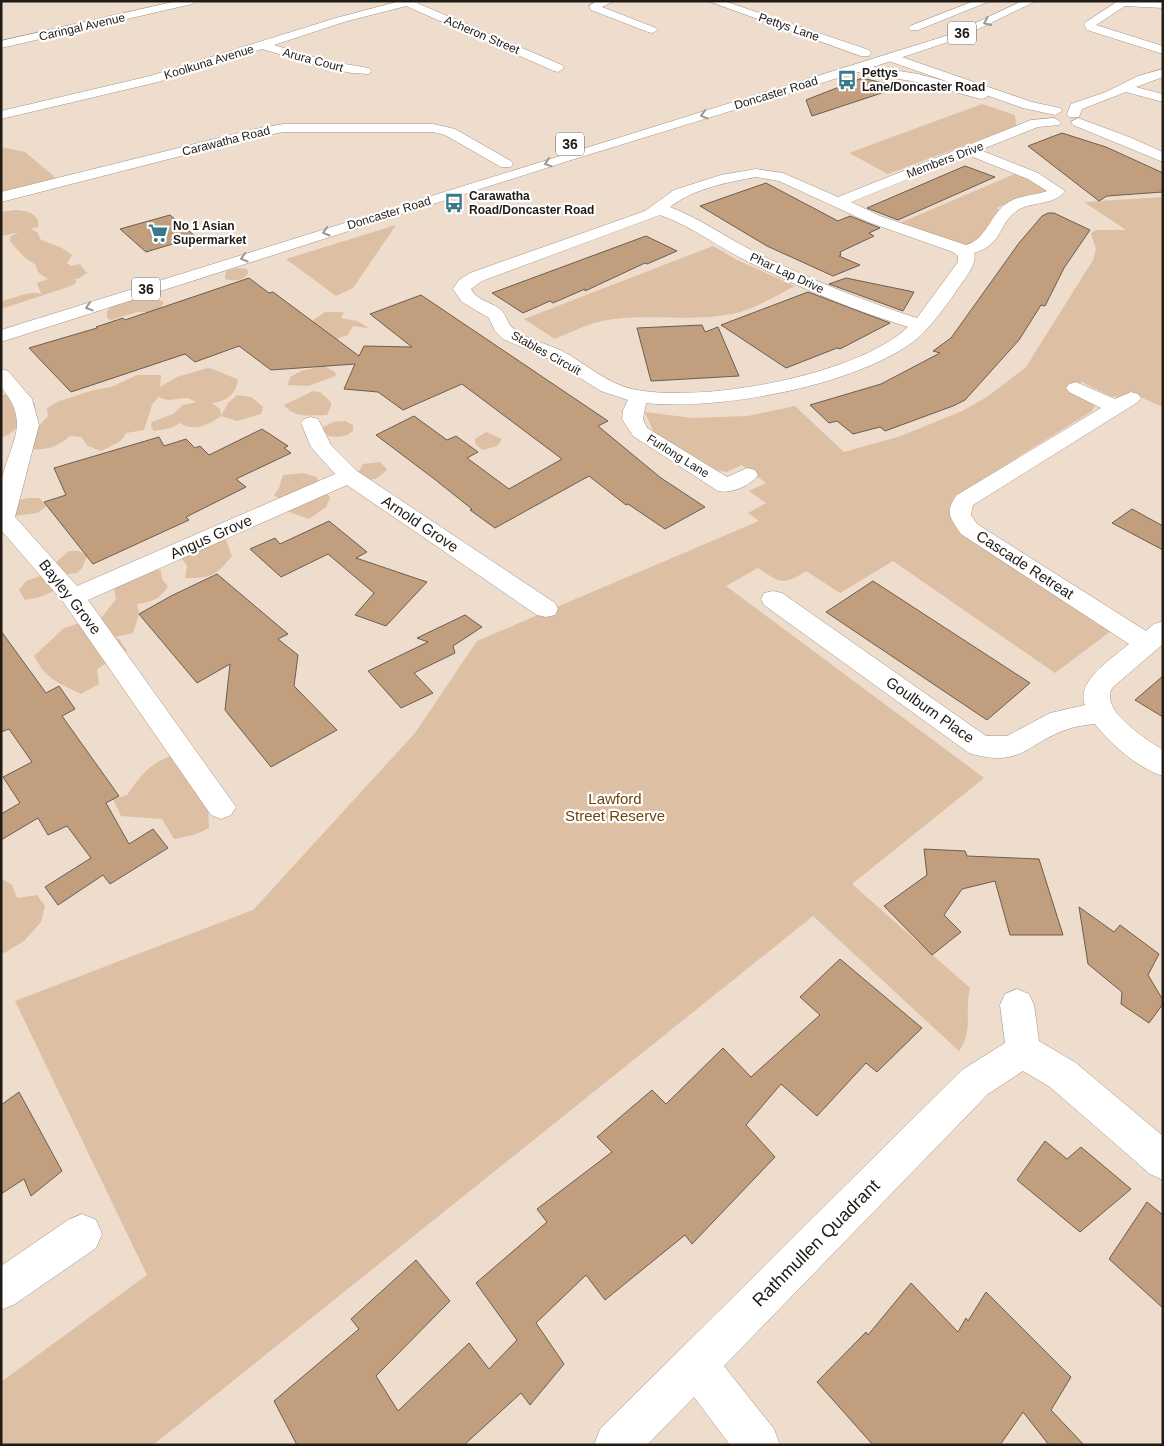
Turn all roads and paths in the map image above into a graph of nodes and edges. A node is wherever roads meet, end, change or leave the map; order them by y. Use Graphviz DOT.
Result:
graph roads {
  1 [pos="192,1"];
  2 [pos="609,1"];
  3 [pos="713,1"];
  4 [pos="985,1"];
  5 [pos="1008,1"];
  6 [pos="1031,1"];
  7 [pos="410,2"];
  8 [pos="755,5"];
  9 [pos="1163,5"];
  10 [pos="737,10"];
  11 [pos="914,28"];
  12 [pos="652,30"];
  13 [pos="956,36"];
  14 [pos="1,45"];
  15 [pos="262,45"];
  16 [pos="1163,50"];
  17 [pos="865,53"];
  18 [pos="884,59"];
  19 [pos="558,68"];
  20 [pos="922,68"];
  21 [pos="851,70"];
  22 [pos="365,71"];
  23 [pos="1163,73"];
  24 [pos="1124,88"];
  25 [pos="981,95"];
  26 [pos="1163,98"];
  27 [pos="1,115"];
  28 [pos="1051,116"];
  29 [pos="1076,118"];
  30 [pos="969,151"];
  31 [pos="1163,158"];
  32 [pos="506,164"];
  33 [pos="520,172"];
  34 [pos="1,197"];
  35 [pos="836,203"];
  36 [pos="660,209"];
  37 [pos="337,215"];
  38 [pos="274,234"];
  39 [pos="964,251"];
  40 [pos="1,320"];
  41 [pos="920,325"];
  42 [pos="1,336"];
  43 [pos="1,375"];
  44 [pos="1076,388"];
  45 [pos="640,396"];
  46 [pos="311,423"];
  47 [pos="747,475"];
  48 [pos="349,476"];
  49 [pos="726,486"];
  50 [pos="745,498"];
  51 [pos="2,518"];
  52 [pos="73,597"];
  53 [pos="773,598"];
  54 [pos="546,609"];
  55 [pos="1154,636"];
  56 [pos="1103,713"];
  57 [pos="1163,765"];
  58 [pos="221,807"];
  59 [pos="1018,1005"];
  60 [pos="1023,1050"];
  61 [pos="1163,1161"];
  62 [pos="82,1234"];
  63 [pos="1,1290"];
  64 [pos="696,1365"];
  65 [pos="616,1445"];
  66 [pos="758,1445"];
  1 -- 14 [label="street, Caringal Avenue"];
  2 -- 12 [label="street"];
  3 -- 10 [label="street, Pettys Lane"];
  4 -- 11 [label="street"];
  5 -- 17 [label="street, Doncaster Road / 36"];
  6 -- 13 [label="street, Doncaster Road / 36, one-way"];
  7 -- 15 [label="street, Koolkuna Avenue"];
  7 -- 19 [label="street, Acheron Street"];
  8 -- 10 [label="street"];
  9 -- 16 [label="street"];
  10 -- 17 [label="street, Pettys Lane"];
  13 -- 18 [label="street, Doncaster Road / 36"];
  13 -- 20 [label="street"];
  15 -- 22 [label="street, Arura Court"];
  15 -- 27 [label="street, Koolkuna Avenue"];
  17 -- 18 [label="street, Pettys Lane"];
  17 -- 32 [label="street, Doncaster Road / 36"];
  18 -- 20 [label="street"];
  18 -- 21 [label="street, Doncaster Road / 36"];
  18 -- 25 [label="street"];
  20 -- 28 [label="street"];
  21 -- 25 [label="street"];
  21 -- 33 [label="street, Doncaster Road / 36, one-way"];
  23 -- 24 [label="street"];
  24 -- 26 [label="street"];
  24 -- 29 [label="street"];
  25 -- 28 [label="street"];
  28 -- 29 [label="street"];
  28 -- 30 [label="street, Members Drive"];
  29 -- 31 [label="street"];
  30 -- 35 [label="street, Members Drive"];
  30 -- 39 [label="street"];
  32 -- 33 [label="street, Carawatha Road"];
  32 -- 34 [label="street, Carawatha Road"];
  32 -- 37 [label="street, Doncaster Road / 36"];
  33 -- 42 [label="street, Doncaster Road / 36, one-way"];
  35 -- 36 [label="street, Stables Circuit"];
  35 -- 39 [label="street, Stables Circuit"];
  36 -- 41 [label="street, Phar Lap Drive"];
  36 -- 45 [label="street, Stables Circuit"];
  38 -- 40 [label="street, 36"];
  39 -- 41 [label="street, Stables Circuit"];
  41 -- 45 [label="street, Stables Circuit"];
  43 -- 51 [label="street, Bayley Grove"];
  44 -- 55 [label="street, Cascade Retreat"];
  45 -- 49 [label="street, Furlong Lane"];
  46 -- 48 [label="street, Arnold Grove"];
  47 -- 49 [label="street, Furlong Lane"];
  48 -- 52 [label="street, Angus Grove"];
  48 -- 54 [label="street, Arnold Grove"];
  49 -- 50 [label="street, Furlong Lane"];
  51 -- 52 [label="street, Bayley Grove"];
  52 -- 58 [label="street, Bayley Grove"];
  53 -- 56 [label="street, Goulburn Place"];
  55 -- 56 [label="street"];
  56 -- 57 [label="street"];
  59 -- 60 [label="street"];
  60 -- 61 [label="street"];
  60 -- 64 [label="street, Rathmullen Quadrant"];
  62 -- 63 [label="street"];
  64 -- 65 [label="street, Rathmullen Quadrant"];
  64 -- 66 [label="street"];
}
